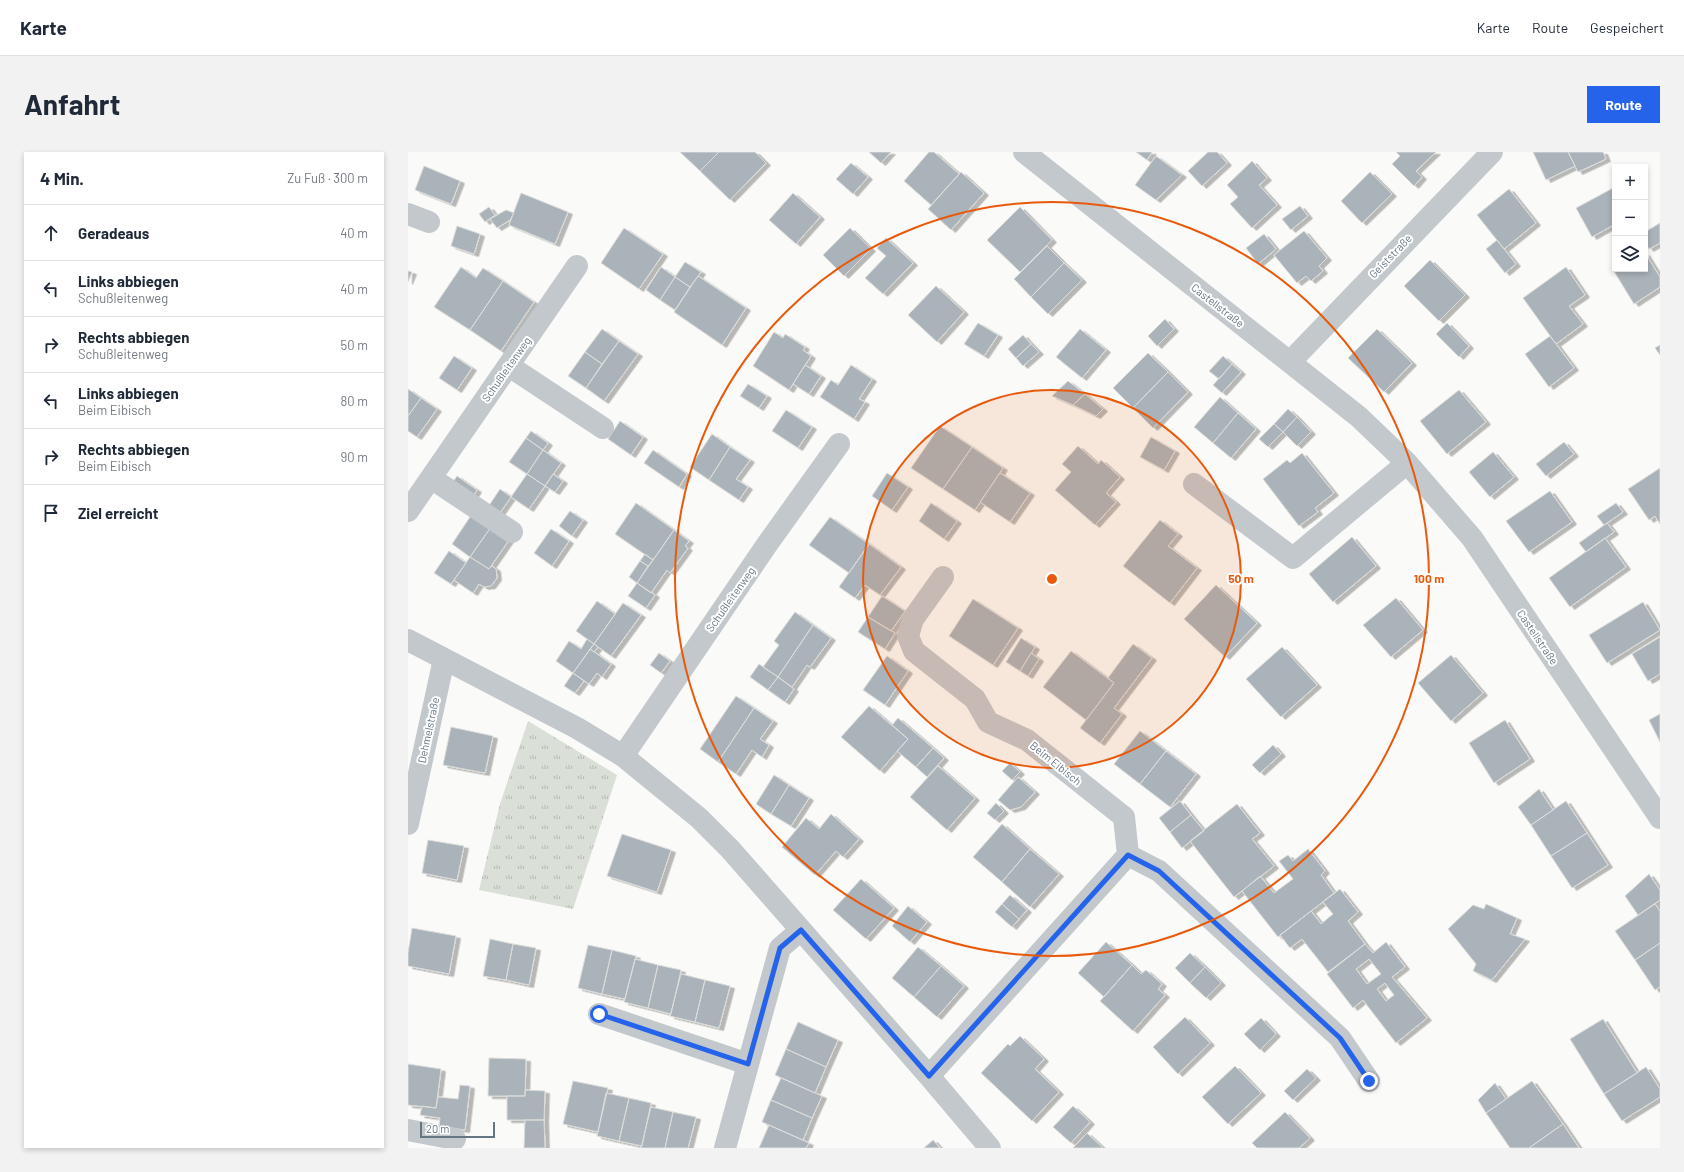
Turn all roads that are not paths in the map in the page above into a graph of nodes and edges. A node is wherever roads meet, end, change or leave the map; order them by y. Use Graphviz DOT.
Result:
graph roads {
  1 [pos="1024,152"];
  2 [pos="1492,152"];
  3 [pos="1046,159"];
  4 [pos="408,214"];
  5 [pos="429,222"];
  6 [pos="577,266"];
  7 [pos="1290,362"];
  8 [pos="509,366"];
  9 [pos="603,428"];
  10 [pos="839,444"];
  11 [pos="1407,463"];
  12 [pos="431,478"];
  13 [pos="1194,484"];
  14 [pos="408,511"];
  15 [pos="512,532"];
  16 [pos="943,577"];
  17 [pos="408,640"];
  18 [pos="444,659"];
  19 [pos="623,756"];
  20 [pos="1660,818"];
  21 [pos="408,824"];
  22 [pos="1128,855"];
  23 [pos="801,930"];
  24 [pos="599,1014"];
  25 [pos="748,1064"];
  26 [pos="929,1076"];
  27 [pos="1369,1081"];
  28 [pos="408,1130"];
  29 [pos="455,1139"];
  30 [pos="725,1148"];
  31 [pos="990,1148"];
  1 -- 3 [label="street, Castellstraße"];
  2 -- 7 [label="street, Geiststraße"];
  3 -- 7 [label="street, Castellstraße"];
  4 -- 5 [label="street"];
  6 -- 8 [label="street, Schußleitenweg"];
  7 -- 11 [label="street, Castellstraße"];
  8 -- 9 [label="street"];
  8 -- 12 [label="street, Schußleitenweg"];
  10 -- 19 [label="street, Schußleitenweg"];
  11 -- 13 [label="street"];
  11 -- 20 [label="street, Castellstraße"];
  12 -- 14 [label="street, Schußleitenweg"];
  12 -- 15 [label="street"];
  16 -- 22 [label="street, Beim Eibisch"];
  17 -- 18 [label="street"];
  18 -- 19 [label="street"];
  18 -- 21 [label="street, Dehmelstraße"];
  19 -- 23 [label="street"];
  22 -- 26 [label="street"];
  22 -- 27 [label="street"];
  23 -- 25 [label="street"];
  23 -- 26 [label="street"];
  24 -- 25 [label="street"];
  25 -- 30 [label="street"];
  26 -- 31 [label="street"];
  28 -- 29 [label="street"];
}
